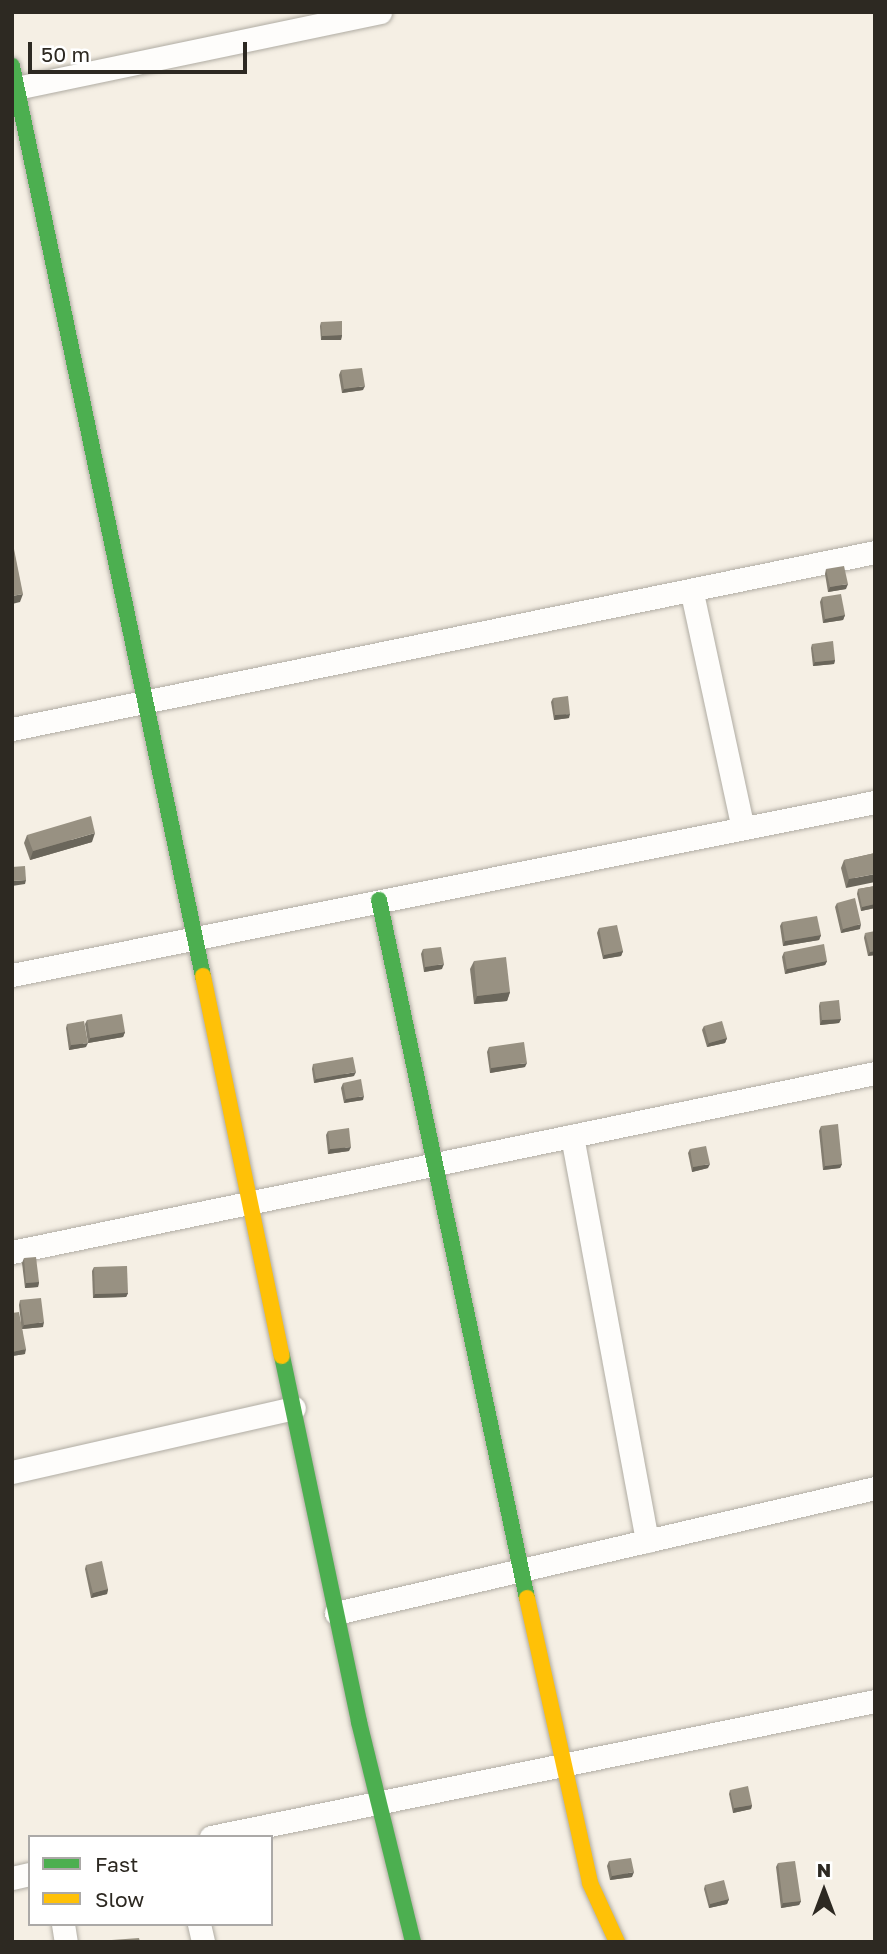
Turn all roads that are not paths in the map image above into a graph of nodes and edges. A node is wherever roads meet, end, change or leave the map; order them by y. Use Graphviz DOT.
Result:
graph roads {
  1 [pos="380,12"];
  2 [pos="14,81"];
  3 [pos="875,552"];
  4 [pos="692,593"];
  5 [pos="145,702"];
  6 [pos="12,729"];
  7 [pos="875,802"];
  8 [pos="743,828"];
  9 [pos="379,900"];
  10 [pos="194,937"];
  11 [pos="12,975"];
  12 [pos="875,1073"];
  13 [pos="572,1136"];
  14 [pos="432,1165"];
  15 [pos="250,1202"];
  16 [pos="12,1252"];
  17 [pos="293,1408"];
  18 [pos="12,1472"];
  19 [pos="875,1488"];
  20 [pos="647,1541"];
  21 [pos="520,1570"];
  22 [pos="336,1613"];
  23 [pos="875,1701"];
  24 [pos="566,1764"];
  25 [pos="382,1801"];
  26 [pos="220,1835"];
  27 [pos="413,1942"];
  28 [pos="617,1942"];
  1 -- 2 [label="street"];
  2 -- 5 [label="street"];
  3 -- 4 [label="street"];
  4 -- 5 [label="street"];
  4 -- 8 [label="street"];
  5 -- 6 [label="street"];
  5 -- 10 [label="street"];
  7 -- 8 [label="street"];
  8 -- 9 [label="street"];
  9 -- 10 [label="street"];
  9 -- 14 [label="street"];
  10 -- 11 [label="street"];
  10 -- 15 [label="street"];
  12 -- 13 [label="street"];
  13 -- 14 [label="street"];
  13 -- 20 [label="street"];
  14 -- 15 [label="street"];
  14 -- 21 [label="street"];
  15 -- 16 [label="street"];
  15 -- 17 [label="street"];
  17 -- 18 [label="street"];
  17 -- 22 [label="street"];
  19 -- 20 [label="street"];
  20 -- 21 [label="street"];
  21 -- 22 [label="street"];
  21 -- 24 [label="street"];
  22 -- 25 [label="street"];
  23 -- 24 [label="street"];
  24 -- 25 [label="street"];
  24 -- 28 [label="street"];
  25 -- 26 [label="street"];
  25 -- 27 [label="street"];
}
